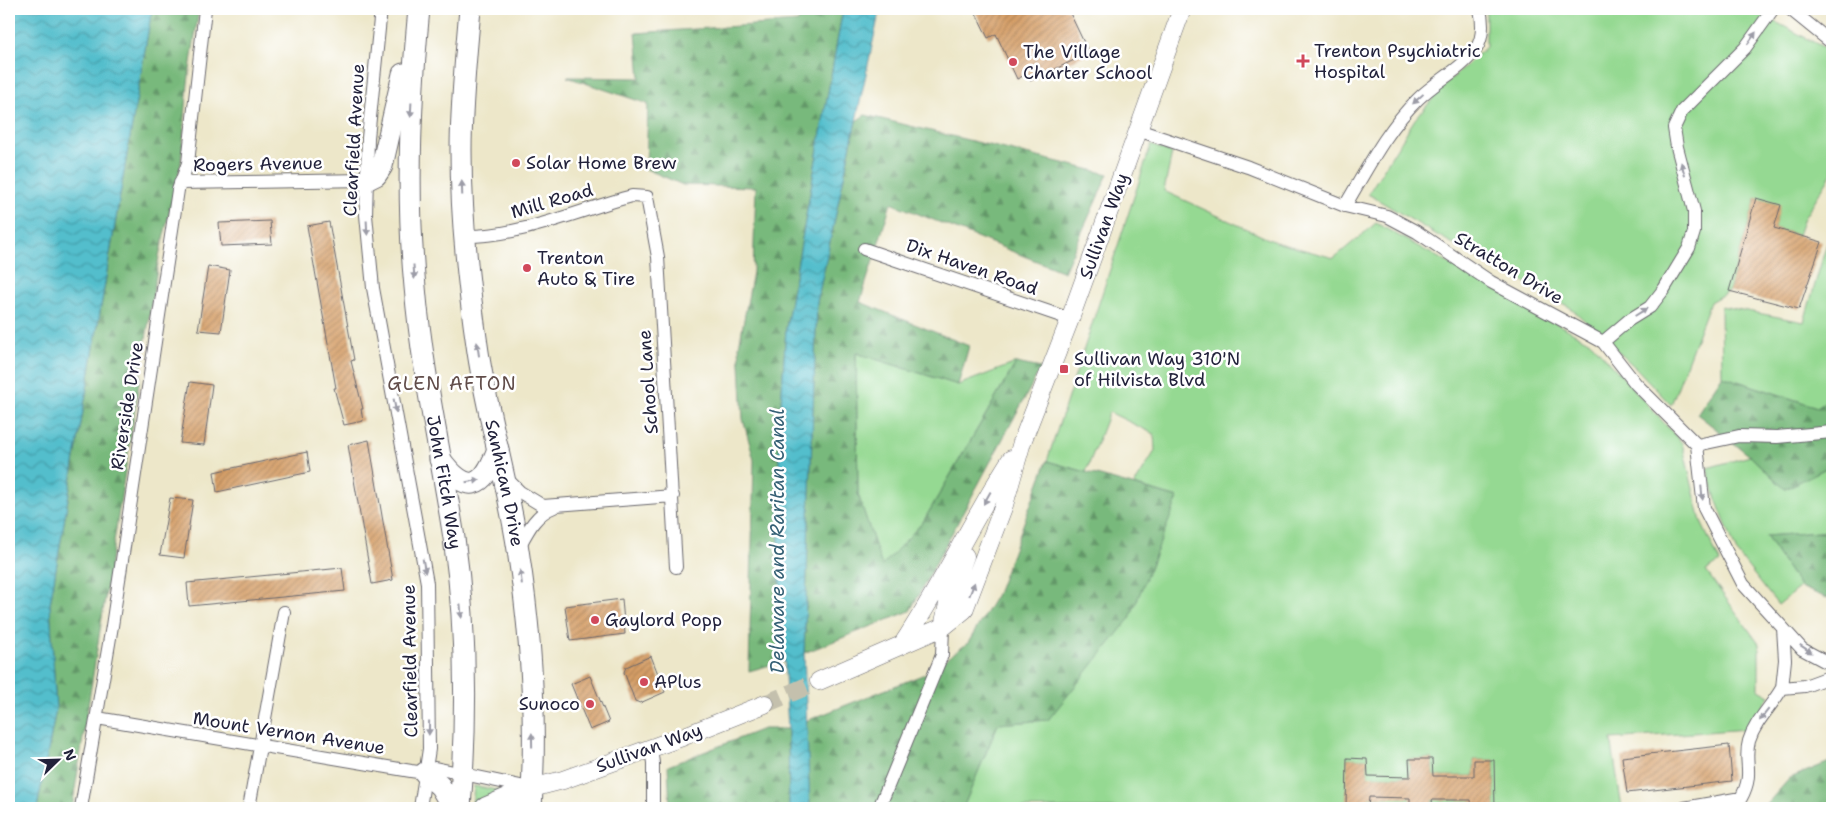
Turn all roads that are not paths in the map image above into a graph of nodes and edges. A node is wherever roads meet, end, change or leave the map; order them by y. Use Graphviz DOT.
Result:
graph roads {
  1 [pos="204,9"];
  2 [pos="381,9"];
  3 [pos="419,9"];
  4 [pos="470,9"];
  5 [pos="1182,9"];
  6 [pos="1480,9"];
  7 [pos="1773,9"];
  8 [pos="1790,9"];
  9 [pos="417,33"];
  10 [pos="1832,43"];
  11 [pos="1138,130"];
  12 [pos="366,180"];
  13 [pos="180,182"];
  14 [pos="647,197"];
  15 [pos="1345,206"];
  16 [pos="465,236"];
  17 [pos="864,249"];
  18 [pos="1070,319"];
  19 [pos="1603,342"];
  20 [pos="1832,432"];
  21 [pos="1022,442"];
  22 [pos="1697,445"];
  23 [pos="498,449"];
  24 [pos="440,459"];
  25 [pos="503,473"];
  26 [pos="673,496"];
  27 [pos="554,506"];
  28 [pos="973,523"];
  29 [pos="518,549"];
  30 [pos="676,567"];
  31 [pos="284,612"];
  32 [pos="943,627"];
  33 [pos="1783,628"];
  34 [pos="902,645"];
  35 [pos="1832,665"];
  36 [pos="1832,676"];
  37 [pos="819,682"];
  38 [pos="1782,688"];
  39 [pos="765,704"];
  40 [pos="97,718"];
  41 [pos="258,746"];
  42 [pos="650,749"];
  43 [pos="425,773"];
  44 [pos="463,774"];
  45 [pos="531,803"];
  46 [pos="81,808"];
  47 [pos="249,808"];
  48 [pos="420,808"];
  49 [pos="453,808"];
  50 [pos="460,808"];
  51 [pos="486,808"];
  52 [pos="653,808"];
  53 [pos="879,808"];
  54 [pos="1684,808"];
  1 -- 13 [label="street, Riverside Drive"];
  2 -- 12 [label="street, Clearfield Avenue"];
  3 -- 9 [label="highway, John Fitch Way"];
  16 -- 4 [label="highway, Sanhican Drive, one-way"];
  5 -- 11 [label="main road, Sullivan Way"];
  6 -- 15 [label="street, one-way"];
  19 -- 7 [label="street, one-way"];
  8 -- 10 [label="street"];
  9 -- 12 [label="highway"];
  9 -- 24 [label="highway, John Fitch Way, one-way"];
  11 -- 15 [label="street, Stratton Drive"];
  11 -- 18 [label="main road, Sullivan Way"];
  12 -- 13 [label="street, Rogers Avenue"];
  12 -- 43 [label="street, Clearfield Avenue, one-way"];
  13 -- 40 [label="street, Riverside Drive"];
  14 -- 16 [label="street, Mill Road"];
  14 -- 26 [label="street, School Lane"];
  15 -- 19 [label="street, Stratton Drive"];
  23 -- 16 [label="highway, Sanhican Drive, one-way"];
  17 -- 18 [label="street, Dix Haven Road"];
  18 -- 21 [label="main road, Sullivan Way"];
  19 -- 22 [label="street, Stratton Drive"];
  20 -- 22 [label="street"];
  21 -- 28 [label="main road, Sullivan Way, one-way"];
  32 -- 21 [label="main road, Sullivan Way, one-way"];
  22 -- 33 [label="street, one-way"];
  24 -- 23 [label="highway, one-way"];
  23 -- 25 [label="highway, Sanhican Drive"];
  24 -- 44 [label="highway, John Fitch Way, one-way"];
  25 -- 27 [label="street"];
  25 -- 29 [label="highway, Sanhican Drive"];
  26 -- 27 [label="street"];
  26 -- 30 [label="street, School Lane"];
  27 -- 29 [label="street"];
  28 -- 32 [label="main road"];
  28 -- 34 [label="main road, Sullivan Way"];
  45 -- 29 [label="highway, Sanhican Drive, one-way"];
  31 -- 41 [label="street"];
  32 -- 34 [label="main road, Sullivan Way"];
  32 -- 53 [label="street"];
  33 -- 35 [label="street, one-way"];
  33 -- 38 [label="street"];
  34 -- 37 [label="main road, Sullivan Way"];
  36 -- 38 [label="street"];
  38 -- 54 [label="street, one-way"];
  39 -- 42 [label="main road, Sullivan Way"];
  40 -- 41 [label="street, Mount Vernon Avenue"];
  40 -- 46 [label="street, Riverside Drive"];
  41 -- 43 [label="street, Mount Vernon Avenue"];
  41 -- 47 [label="street"];
  42 -- 45 [label="main road, Sullivan Way"];
  42 -- 52 [label="street"];
  43 -- 44 [label="street, Mount Vernon Avenue"];
  43 -- 48 [label="street, Clearfield Avenue"];
  43 -- 49 [label="highway"];
  44 -- 45 [label="street, Mount Vernon Avenue"];
  44 -- 50 [label="highway, John Fitch Way"];
  45 -- 51 [label="highway"];
}
